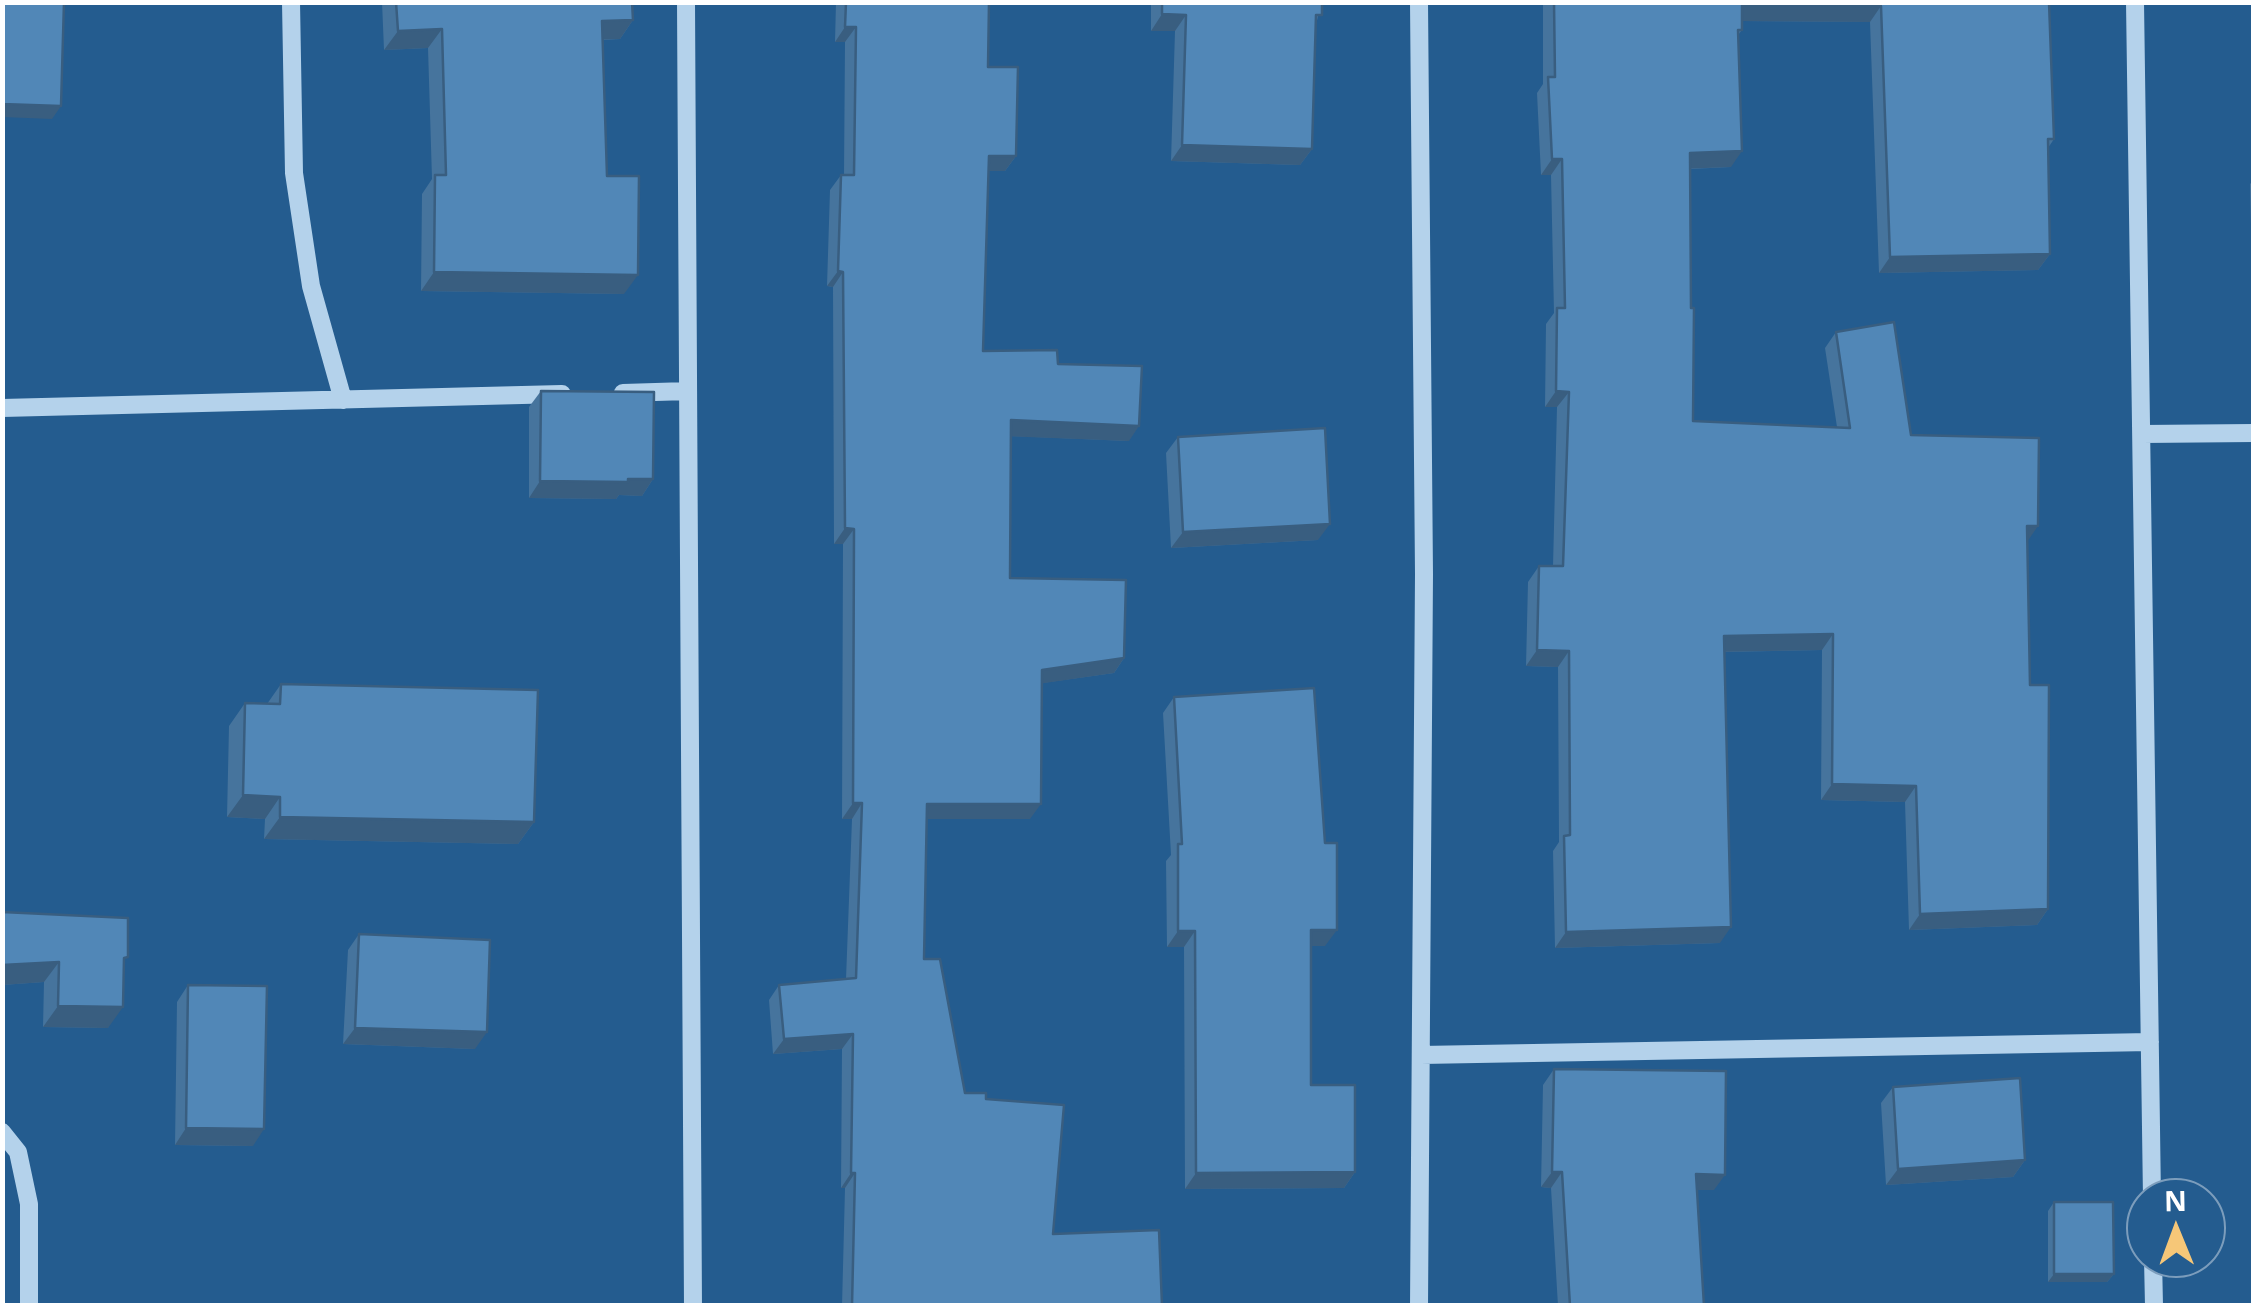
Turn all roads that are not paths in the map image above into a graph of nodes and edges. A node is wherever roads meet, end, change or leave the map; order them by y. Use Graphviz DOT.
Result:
graph roads {
  1 [pos="290,2"];
  2 [pos="686,2"];
  3 [pos="1419,2"];
  4 [pos="2135,2"];
  5 [pos="688,391"];
  6 [pos="611,393"];
  7 [pos="573,394"];
  8 [pos="342,400"];
  9 [pos="2,408"];
  10 [pos="2142,434"];
  11 [pos="2254,434"];
  12 [pos="2150,1042"];
  13 [pos="1421,1055"];
  14 [pos="2,1132"];
  15 [pos="2152,1178"];
  16 [pos="2153,1278"];
  17 [pos="29,1306"];
  18 [pos="693,1306"];
  19 [pos="1419,1306"];
  20 [pos="2154,1306"];
  1 -- 8 [label="street"];
  2 -- 5 [label="street"];
  3 -- 13 [label="street"];
  4 -- 10 [label="street"];
  5 -- 6 [label="street"];
  5 -- 18 [label="street"];
  7 -- 8 [label="street"];
  8 -- 9 [label="street"];
  10 -- 11 [label="street"];
  10 -- 12 [label="street"];
  12 -- 13 [label="street"];
  12 -- 15 [label="street"];
  13 -- 19 [label="street"];
  14 -- 17 [label="street"];
  16 -- 20 [label="street"];
}
